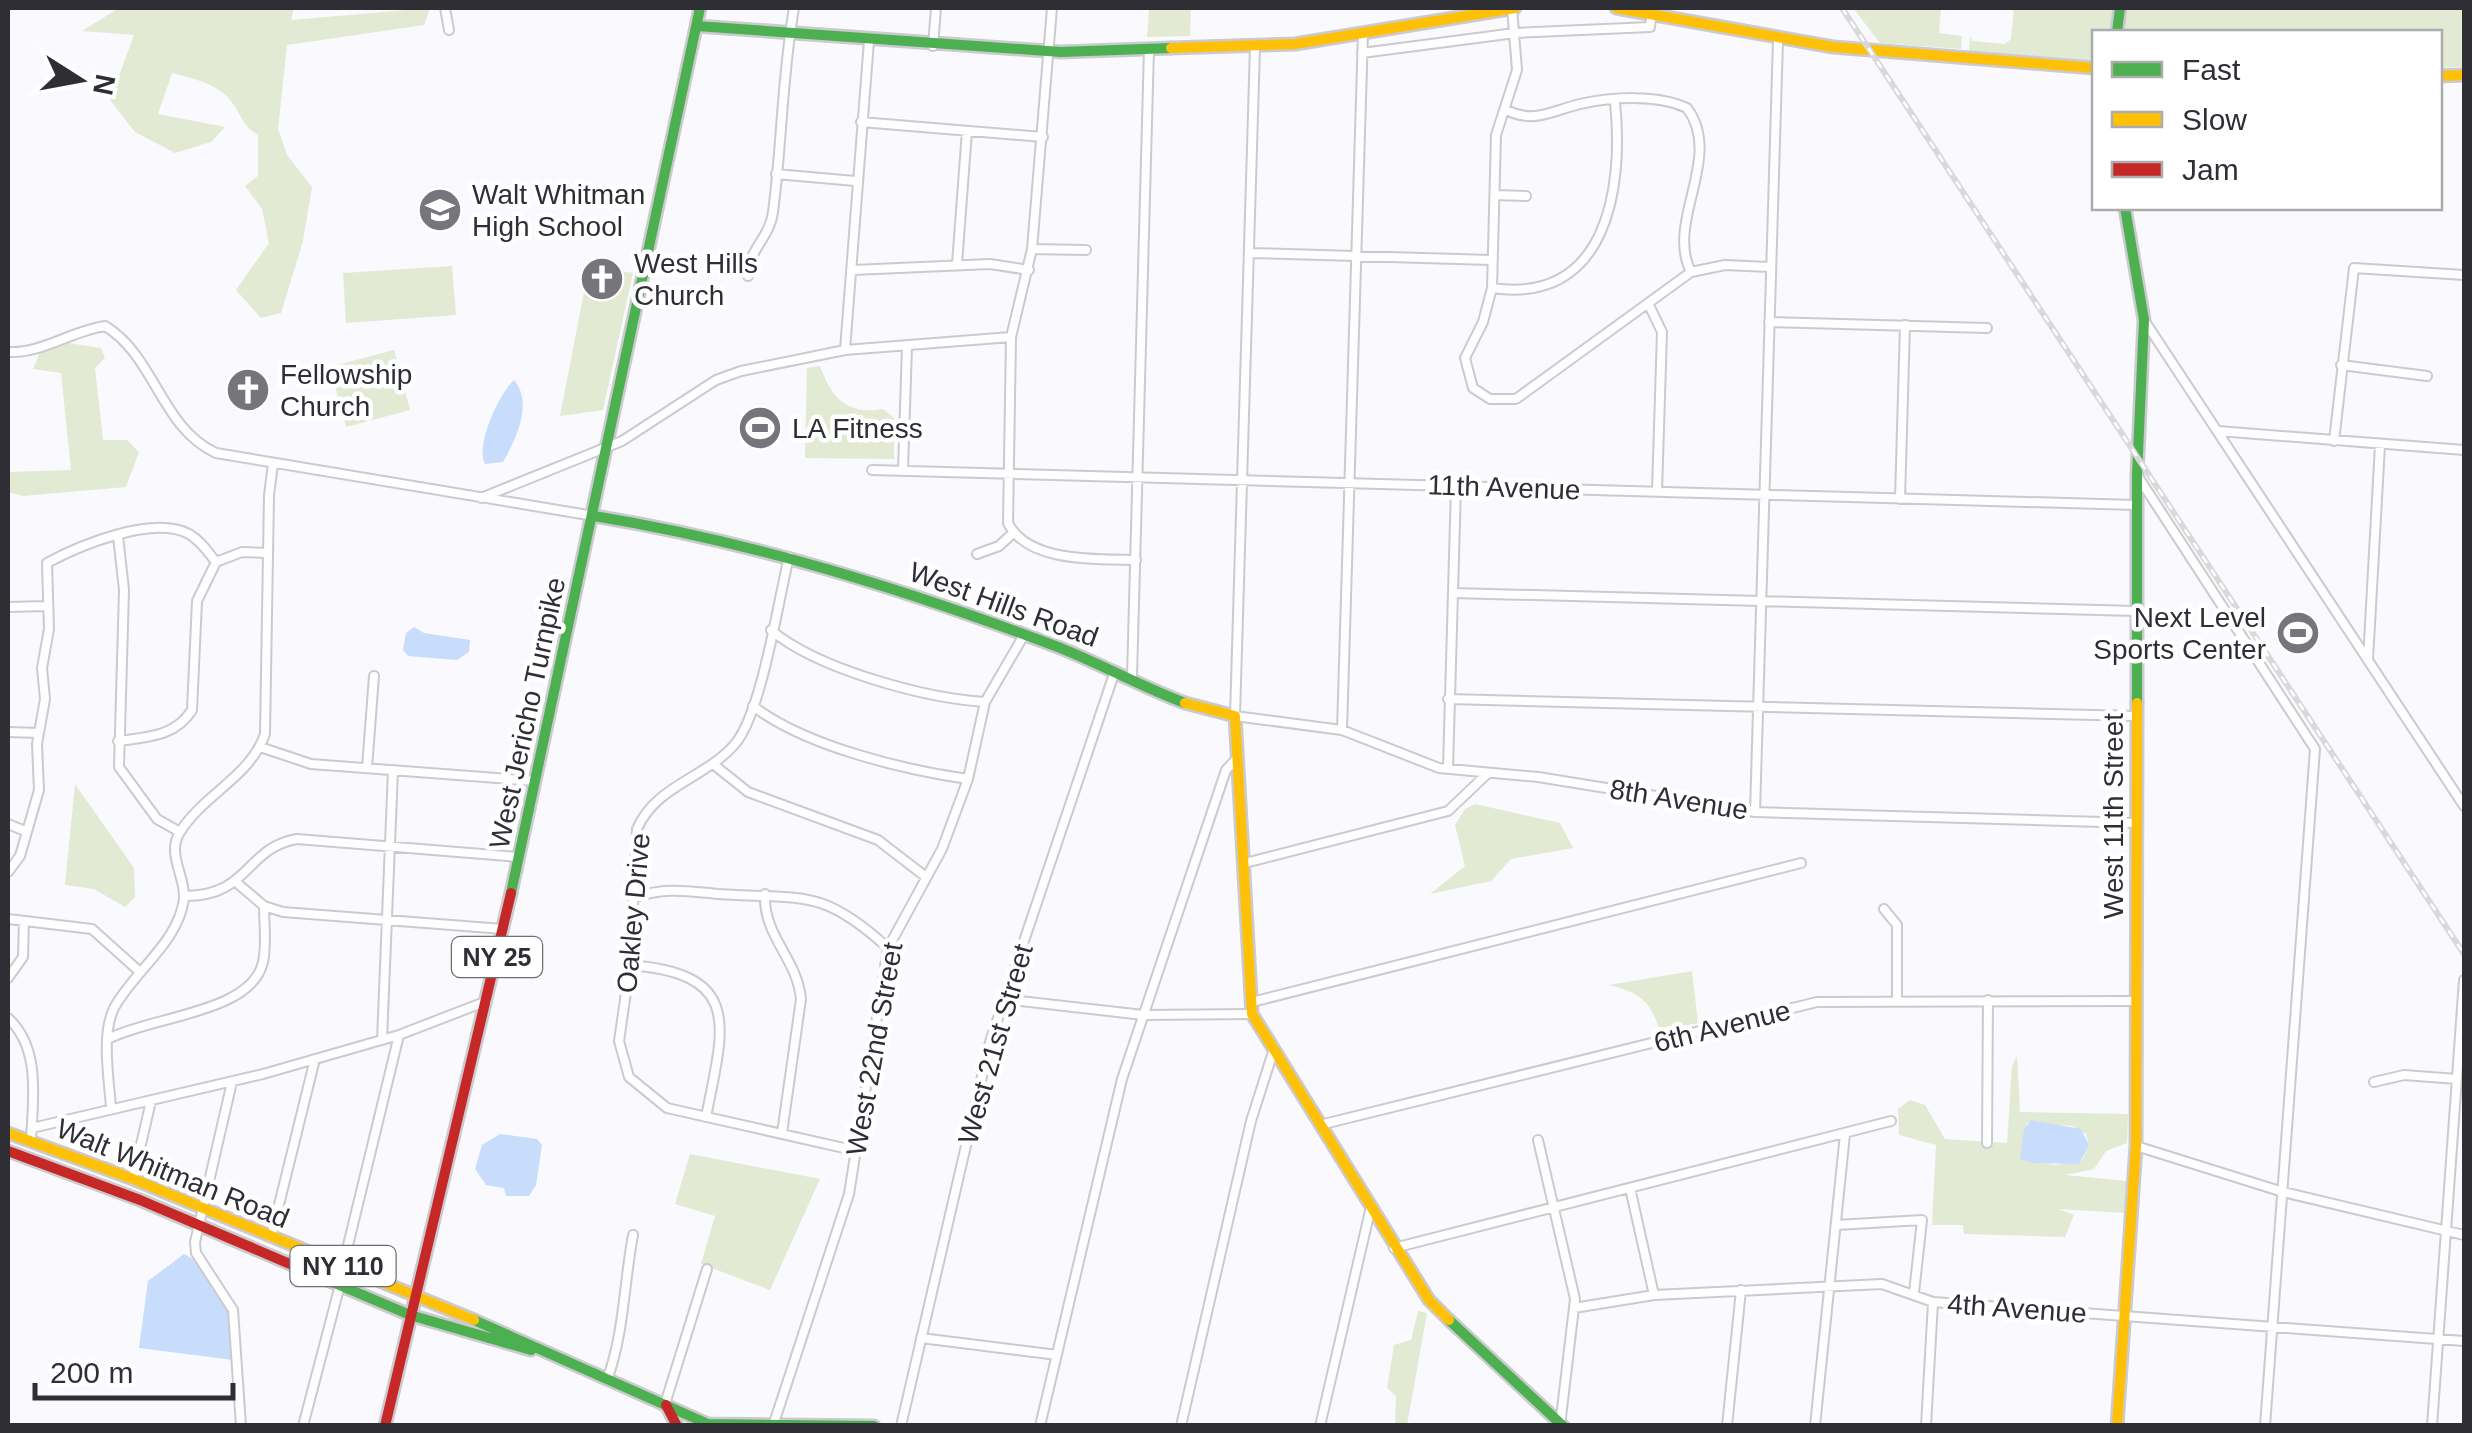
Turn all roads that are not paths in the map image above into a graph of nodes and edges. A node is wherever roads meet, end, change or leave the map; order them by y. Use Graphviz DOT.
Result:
graph roads {
  1 [pos="444,8"];
  2 [pos="700,8"];
  3 [pos="794,8"];
  4 [pos="936,8"];
  5 [pos="1052,8"];
  6 [pos="1514,8"];
  7 [pos="1616,8"];
  8 [pos="1652,12"];
  9 [pos="697,26"];
  10 [pos="449,30"];
  11 [pos="1362,33"];
  12 [pos="1515,33"];
  13 [pos="789,34"];
  14 [pos="868,40"];
  15 [pos="1778,40"];
  16 [pos="933,46"];
  17 [pos="1256,47"];
  18 [pos="1149,48"];
  19 [pos="1051,52"];
  20 [pos="1362,53"];
  21 [pos="2092,68"];
  22 [pos="1615,102"];
  23 [pos="1506,110"];
  24 [pos="861,122"];
  25 [pos="967,131"];
  26 [pos="1044,137"];
  27 [pos="776,174"];
  28 [pos="856,181"];
  29 [pos="1495,195"];
  30 [pos="1526,196"];
  31 [pos="2124,210"];
  32 [pos="1032,248"];
  33 [pos="1086,250"];
  34 [pos="1251,253"];
  35 [pos="1356,255"];
  36 [pos="1492,260"];
  37 [pos="957,264"];
  38 [pos="1769,266"];
  39 [pos="853,270"];
  40 [pos="1028,270"];
  41 [pos="1691,272"];
  42 [pos="2464,275"];
  43 [pos="748,276"];
  44 [pos="1492,288"];
  45 [pos="1648,302"];
  46 [pos="2144,320"];
  47 [pos="1769,322"];
  48 [pos="1905,325"];
  49 [pos="1987,328"];
  50 [pos="1011,337"];
  51 [pos="907,346"];
  52 [pos="846,350"];
  53 [pos="8,352"];
  54 [pos="2341,365"];
  55 [pos="2427,376"];
  56 [pos="2218,431"];
  57 [pos="2334,441"];
  58 [pos="2380,444"];
  59 [pos="610,445"];
  60 [pos="2464,450"];
  61 [pos="273,464"];
  62 [pos="872,470"];
  63 [pos="903,470"];
  64 [pos="1010,474"];
  65 [pos="2136,475"];
  66 [pos="1138,477"];
  67 [pos="1244,480"];
  68 [pos="1349,482"];
  69 [pos="1456,486"];
  70 [pos="1657,491"];
  71 [pos="1763,494"];
  72 [pos="481,498"];
  73 [pos="1900,499"];
  74 [pos="2136,505"];
  75 [pos="594,516"];
  76 [pos="1013,533"];
  77 [pos="118,536"];
  78 [pos="268,553"];
  79 [pos="977,554"];
  80 [pos="789,557"];
  81 [pos="1136,560"];
  82 [pos="216,562"];
  83 [pos="1454,592"];
  84 [pos="1761,600"];
  85 [pos="48,606"];
  86 [pos="8,607"];
  87 [pos="2136,611"];
  88 [pos="771,630"];
  89 [pos="1024,635"];
  90 [pos="2368,660"];
  91 [pos="1116,670"];
  92 [pos="374,676"];
  93 [pos="1132,677"];
  94 [pos="1448,700"];
  95 [pos="985,702"];
  96 [pos="753,706"];
  97 [pos="1757,706"];
  98 [pos="1236,716"];
  99 [pos="2136,716"];
  100 [pos="1342,730"];
  101 [pos="8,732"];
  102 [pos="39,732"];
  103 [pos="118,741"];
  104 [pos="260,747"];
  105 [pos="1238,757"];
  106 [pos="714,764"];
  107 [pos="367,768"];
  108 [pos="1448,769"];
  109 [pos="392,770"];
  110 [pos="1487,774"];
  111 [pos="968,779"];
  112 [pos="534,781"];
  113 [pos="2464,806"];
  114 [pos="1756,812"];
  115 [pos="2136,822"];
  116 [pos="8,824"];
  117 [pos="25,832"];
  118 [pos="180,832"];
  119 [pos="388,845"];
  120 [pos="518,857"];
  121 [pos="1244,863"];
  122 [pos="1801,863"];
  123 [pos="8,872"];
  124 [pos="926,877"];
  125 [pos="238,883"];
  126 [pos="765,894"];
  127 [pos="185,896"];
  128 [pos="635,897"];
  129 [pos="264,906"];
  130 [pos="1884,909"];
  131 [pos="8,919"];
  132 [pos="24,921"];
  133 [pos="384,921"];
  134 [pos="503,930"];
  135 [pos="888,948"];
  136 [pos="630,965"];
  137 [pos="140,972"];
  138 [pos="8,978"];
  139 [pos="2464,980"];
  140 [pos="1004,999"];
  141 [pos="1897,999"];
  142 [pos="1988,1000"];
  143 [pos="487,1001"];
  144 [pos="2136,1001"];
  145 [pos="1252,1002"];
  146 [pos="1252,1014"];
  147 [pos="1143,1015"];
  148 [pos="8,1018"];
  149 [pos="400,1035"];
  150 [pos="108,1040"];
  151 [pos="382,1040"];
  152 [pos="1272,1052"];
  153 [pos="316,1059"];
  154 [pos="2457,1079"];
  155 [pos="232,1082"];
  156 [pos="2374,1082"];
  157 [pos="151,1100"];
  158 [pos="110,1108"];
  159 [pos="706,1117"];
  160 [pos="1891,1121"];
  161 [pos="1318,1126"];
  162 [pos="8,1133"];
  163 [pos="782,1133"];
  164 [pos="31,1134"];
  165 [pos="1844,1134"];
  166 [pos="1538,1140"];
  167 [pos="1988,1143"];
  168 [pos="2136,1146"];
  169 [pos="8,1148"];
  170 [pos="857,1151"];
  171 [pos="66,1152"];
  172 [pos="27,1157"];
  173 [pos="133,1178"];
  174 [pos="1630,1188"];
  175 [pos="2283,1192"];
  176 [pos="1554,1206"];
  177 [pos="202,1208"];
  178 [pos="1370,1211"];
  179 [pos="198,1224"];
  180 [pos="1836,1224"];
  181 [pos="2447,1231"];
  182 [pos="633,1235"];
  183 [pos="2464,1235"];
  184 [pos="271,1236"];
  185 [pos="1394,1248"];
  186 [pos="343,1266"];
  187 [pos="706,1270"];
  188 [pos="340,1284"];
  189 [pos="1830,1285"];
  190 [pos="1741,1290"];
  191 [pos="1654,1294"];
  192 [pos="1914,1294"];
  193 [pos="414,1297"];
  194 [pos="1933,1302"];
  195 [pos="1574,1308"];
  196 [pos="410,1315"];
  197 [pos="2124,1316"];
  198 [pos="2272,1326"];
  199 [pos="921,1338"];
  200 [pos="2438,1339"];
  201 [pos="2464,1341"];
  202 [pos="540,1352"];
  203 [pos="1057,1355"];
  204 [pos="607,1380"];
  205 [pos="665,1404"];
  206 [pos="756,1422"];
  207 [pos="708,1424"];
  208 [pos="774,1424"];
  209 [pos="1561,1425"];
  210 [pos="241,1426"];
  211 [pos="304,1426"];
  212 [pos="385,1426"];
  213 [pos="676,1426"];
  214 [pos="690,1426"];
  215 [pos="874,1426"];
  216 [pos="901,1426"];
  217 [pos="1040,1426"];
  218 [pos="1180,1426"];
  219 [pos="1320,1426"];
  220 [pos="1727,1426"];
  221 [pos="1815,1426"];
  222 [pos="1926,1426"];
  223 [pos="2117,1426"];
  224 [pos="2265,1426"];
  225 [pos="2432,1426"];
  1 -- 10 [label="street"];
  2 -- 9 [label="main road, West Jericho Turnpike / NY 25"];
  3 -- 13 [label="street"];
  4 -- 16 [label="street"];
  5 -- 19 [label="street"];
  6 -- 11 [label="main road"];
  6 -- 12 [label="street"];
  7 -- 8 [label="main road"];
  8 -- 12 [label="street"];
  8 -- 15 [label="main road"];
  9 -- 13 [label="main road"];
  9 -- 59 [label="main road, West Jericho Turnpike / NY 25"];
  11 -- 17 [label="main road"];
  11 -- 20 [label="street"];
  12 -- 20 [label="street"];
  12 -- 23 [label="street"];
  13 -- 14 [label="main road"];
  13 -- 27 [label="street"];
  14 -- 16 [label="main road"];
  14 -- 24 [label="street"];
  15 -- 21 [label="main road"];
  15 -- 38 [label="street"];
  16 -- 19 [label="main road"];
  17 -- 18 [label="main road"];
  17 -- 34 [label="street"];
  18 -- 19 [label="main road"];
  18 -- 66 [label="street"];
  19 -- 26 [label="street"];
  20 -- 35 [label="street"];
  22 -- 23 [label="street"];
  22 -- 41 [label="street"];
  22 -- 44 [label="street"];
  23 -- 29 [label="street"];
  24 -- 25 [label="street"];
  24 -- 28 [label="street"];
  25 -- 26 [label="street"];
  25 -- 37 [label="street"];
  26 -- 32 [label="street"];
  27 -- 28 [label="street"];
  27 -- 43 [label="street"];
  28 -- 39 [label="street"];
  29 -- 30 [label="street"];
  29 -- 36 [label="street"];
  31 -- 46 [label="main road, West 11th Street"];
  32 -- 33 [label="street"];
  32 -- 40 [label="street"];
  34 -- 35 [label="street"];
  34 -- 67 [label="street"];
  35 -- 36 [label="street"];
  35 -- 68 [label="street"];
  36 -- 44 [label="street"];
  37 -- 39 [label="street"];
  37 -- 40 [label="street"];
  38 -- 41 [label="street"];
  38 -- 47 [label="street"];
  39 -- 52 [label="street"];
  40 -- 50 [label="street"];
  41 -- 45 [label="street"];
  42 -- 54 [label="street"];
  44 -- 45 [label="street"];
  45 -- 70 [label="street"];
  46 -- 56 [label="street"];
  46 -- 65 [label="main road, West 11th Street"];
  47 -- 48 [label="street"];
  47 -- 71 [label="street"];
  48 -- 49 [label="street"];
  48 -- 73 [label="street"];
  50 -- 51 [label="street"];
  50 -- 64 [label="street"];
  51 -- 52 [label="street"];
  51 -- 63 [label="street"];
  52 -- 59 [label="street"];
  53 -- 61 [label="street, West Hills Road"];
  54 -- 55 [label="street"];
  54 -- 57 [label="street"];
  56 -- 57 [label="street"];
  56 -- 90 [label="street"];
  57 -- 58 [label="street"];
  58 -- 60 [label="street"];
  58 -- 90 [label="street"];
  59 -- 72 [label="street"];
  59 -- 75 [label="main road, West Jericho Turnpike / NY 25"];
  61 -- 72 [label="street, West Hills Road"];
  61 -- 78 [label="street"];
  62 -- 63 [label="street, 11th Avenue"];
  63 -- 64 [label="street, 11th Avenue"];
  64 -- 66 [label="street, 11th Avenue"];
  64 -- 76 [label="street"];
  65 -- 74 [label="main road, West 11th Street"];
  65 -- 175 [label="street"];
  66 -- 67 [label="street, 11th Avenue"];
  66 -- 81 [label="street"];
  67 -- 68 [label="street, 11th Avenue"];
  67 -- 98 [label="street"];
  68 -- 69 [label="street, 11th Avenue"];
  68 -- 100 [label="street"];
  69 -- 70 [label="street, 11th Avenue"];
  69 -- 83 [label="street"];
  70 -- 71 [label="street, 11th Avenue"];
  71 -- 73 [label="street, 11th Avenue"];
  71 -- 84 [label="street"];
  72 -- 75 [label="street, West Hills Road"];
  73 -- 74 [label="street, 11th Avenue"];
  74 -- 87 [label="main road, West 11th Street"];
  75 -- 80 [label="main road, West Hills Road"];
  75 -- 112 [label="main road, West Jericho Turnpike / NY 25"];
  76 -- 79 [label="street"];
  76 -- 81 [label="street"];
  77 -- 82 [label="street"];
  77 -- 85 [label="street"];
  77 -- 103 [label="street"];
  78 -- 82 [label="street"];
  78 -- 104 [label="street"];
  80 -- 88 [label="street, Oakley Drive"];
  80 -- 89 [label="main road, West Hills Road"];
  81 -- 93 [label="street"];
  82 -- 103 [label="street"];
  83 -- 84 [label="street"];
  83 -- 94 [label="street"];
  84 -- 87 [label="street"];
  84 -- 97 [label="street"];
  85 -- 86 [label="street"];
  85 -- 102 [label="street"];
  87 -- 99 [label="main road, West 11th Street"];
  88 -- 95 [label="street"];
  88 -- 96 [label="street, Oakley Drive"];
  89 -- 91 [label="main road, West Hills Road"];
  89 -- 95 [label="street, West 22nd Street"];
  90 -- 113 [label="street"];
  91 -- 93 [label="main road, West Hills Road"];
  91 -- 140 [label="street, West 21st Street"];
  92 -- 107 [label="street"];
  93 -- 98 [label="main road, West Hills Road"];
  94 -- 97 [label="street"];
  94 -- 108 [label="street"];
  95 -- 111 [label="street, West 22nd Street"];
  96 -- 106 [label="street, Oakley Drive"];
  96 -- 111 [label="street"];
  97 -- 99 [label="street"];
  97 -- 114 [label="street"];
  98 -- 100 [label="street, 8th Avenue"];
  98 -- 105 [label="main road"];
  99 -- 115 [label="main road, West 11th Street"];
  100 -- 108 [label="street, 8th Avenue"];
  101 -- 102 [label="street"];
  102 -- 117 [label="street"];
  103 -- 118 [label="street"];
  104 -- 107 [label="street"];
  104 -- 118 [label="street"];
  105 -- 121 [label="main road"];
  105 -- 147 [label="street"];
  106 -- 124 [label="street"];
  106 -- 128 [label="street, Oakley Drive"];
  107 -- 109 [label="street"];
  108 -- 110 [label="street, 8th Avenue"];
  109 -- 112 [label="street"];
  109 -- 119 [label="street"];
  110 -- 114 [label="street, 8th Avenue"];
  110 -- 121 [label="street"];
  111 -- 124 [label="street, West 22nd Street"];
  112 -- 120 [label="main road, West Jericho Turnpike / NY 25"];
  114 -- 115 [label="street, 8th Avenue"];
  115 -- 144 [label="main road, West 11th Street"];
  116 -- 117 [label="street"];
  117 -- 123 [label="street"];
  118 -- 127 [label="street"];
  119 -- 120 [label="street"];
  119 -- 125 [label="street"];
  119 -- 133 [label="street"];
  120 -- 134 [label="main road, West Jericho Turnpike / NY 25"];
  121 -- 145 [label="main road"];
  122 -- 145 [label="street"];
  124 -- 135 [label="street, West 22nd Street"];
  125 -- 127 [label="street"];
  125 -- 129 [label="street"];
  126 -- 128 [label="street"];
  126 -- 135 [label="street"];
  126 -- 163 [label="street"];
  127 -- 137 [label="street"];
  128 -- 136 [label="street, Oakley Drive"];
  129 -- 133 [label="street"];
  129 -- 150 [label="street"];
  130 -- 141 [label="street"];
  131 -- 132 [label="street"];
  132 -- 137 [label="street"];
  132 -- 138 [label="street"];
  133 -- 134 [label="street"];
  133 -- 151 [label="street"];
  134 -- 143 [label="main road, West Jericho Turnpike / NY 25"];
  135 -- 170 [label="street, West 22nd Street"];
  136 -- 159 [label="street, Oakley Drive"];
  136 -- 159 [label="street"];
  137 -- 150 [label="street"];
  139 -- 154 [label="street"];
  140 -- 147 [label="street"];
  140 -- 199 [label="street, West 21st Street"];
  141 -- 142 [label="street, 6th Avenue"];
  141 -- 161 [label="street, 6th Avenue"];
  142 -- 144 [label="street, 6th Avenue"];
  142 -- 167 [label="street"];
  143 -- 149 [label="street"];
  143 -- 193 [label="main road, West Jericho Turnpike / NY 25"];
  144 -- 168 [label="main road, West 11th Street"];
  145 -- 146 [label="main road"];
  146 -- 147 [label="street"];
  146 -- 152 [label="main road"];
  147 -- 203 [label="street"];
  148 -- 164 [label="street"];
  149 -- 151 [label="street"];
  149 -- 186 [label="street"];
  150 -- 158 [label="street"];
  151 -- 153 [label="street"];
  152 -- 161 [label="main road"];
  152 -- 218 [label="street"];
  153 -- 155 [label="street"];
  153 -- 184 [label="street"];
  154 -- 156 [label="street"];
  154 -- 181 [label="street"];
  155 -- 157 [label="street"];
  155 -- 177 [label="street"];
  157 -- 158 [label="street"];
  157 -- 173 [label="street"];
  158 -- 164 [label="street"];
  159 -- 163 [label="street, Oakley Drive"];
  160 -- 165 [label="street"];
  161 -- 178 [label="main road"];
  162 -- 164 [label="main road, Walt Whitman Road / NY 110"];
  163 -- 170 [label="street, Oakley Drive"];
  164 -- 169 [label="main road"];
  164 -- 171 [label="main road, Walt Whitman Road / NY 110"];
  165 -- 174 [label="street"];
  165 -- 180 [label="street"];
  166 -- 176 [label="street"];
  168 -- 175 [label="street"];
  168 -- 197 [label="main road, West 11th Street"];
  169 -- 172 [label="main road, Walt Whitman Road / NY 110"];
  170 -- 208 [label="street, West 22nd Street"];
  171 -- 172 [label="main road"];
  171 -- 173 [label="main road, Walt Whitman Road / NY 110"];
  172 -- 179 [label="main road, Walt Whitman Road / NY 110"];
  173 -- 177 [label="main road, Walt Whitman Road / NY 110"];
  174 -- 176 [label="street"];
  174 -- 191 [label="street"];
  175 -- 181 [label="street"];
  175 -- 198 [label="street"];
  176 -- 185 [label="street"];
  176 -- 195 [label="street"];
  177 -- 179 [label="street"];
  177 -- 184 [label="main road, Walt Whitman Road / NY 110"];
  178 -- 185 [label="main road"];
  178 -- 219 [label="street"];
  179 -- 188 [label="main road, Walt Whitman Road / NY 110"];
  179 -- 210 [label="street"];
  180 -- 189 [label="street"];
  180 -- 192 [label="street"];
  181 -- 183 [label="street"];
  181 -- 200 [label="street"];
  182 -- 204 [label="street"];
  184 -- 186 [label="main road, Walt Whitman Road / NY 110"];
  185 -- 209 [label="main road"];
  186 -- 193 [label="main road, Walt Whitman Road / NY 110"];
  187 -- 205 [label="street"];
  188 -- 196 [label="main road, Walt Whitman Road / NY 110"];
  188 -- 211 [label="street"];
  189 -- 190 [label="street, 4th Avenue"];
  189 -- 192 [label="street, 4th Avenue"];
  189 -- 221 [label="street"];
  190 -- 191 [label="street, 4th Avenue"];
  190 -- 220 [label="street"];
  191 -- 195 [label="street, 4th Avenue"];
  192 -- 194 [label="street, 4th Avenue"];
  193 -- 196 [label="main road, West Jericho Turnpike / NY 25"];
  193 -- 202 [label="main road, Walt Whitman Road / NY 110"];
  194 -- 197 [label="street, 4th Avenue"];
  194 -- 222 [label="street"];
  195 -- 209 [label="street"];
  196 -- 202 [label="main road, Walt Whitman Road / NY 110"];
  196 -- 212 [label="main road, West Jericho Turnpike / NY 25"];
  197 -- 198 [label="street, 4th Avenue"];
  197 -- 223 [label="main road, West 11th Street"];
  198 -- 200 [label="street, 4th Avenue"];
  198 -- 224 [label="street"];
  199 -- 203 [label="street"];
  199 -- 216 [label="street, West 21st Street"];
  200 -- 201 [label="street, 4th Avenue"];
  200 -- 225 [label="street"];
  202 -- 204 [label="main road, Walt Whitman Road / NY 110"];
  203 -- 217 [label="street"];
  204 -- 205 [label="main road, Walt Whitman Road / NY 110"];
  205 -- 206 [label="main road, Walt Whitman Road / NY 110"];
  205 -- 207 [label="main road, Walt Whitman Road / NY 110"];
  205 -- 213 [label="main road"];
  206 -- 207 [label="main road, NY 110"];
  206 -- 208 [label="main road, NY 110"];
  207 -- 214 [label="main road"];
  208 -- 215 [label="main road, NY 110"];
}
